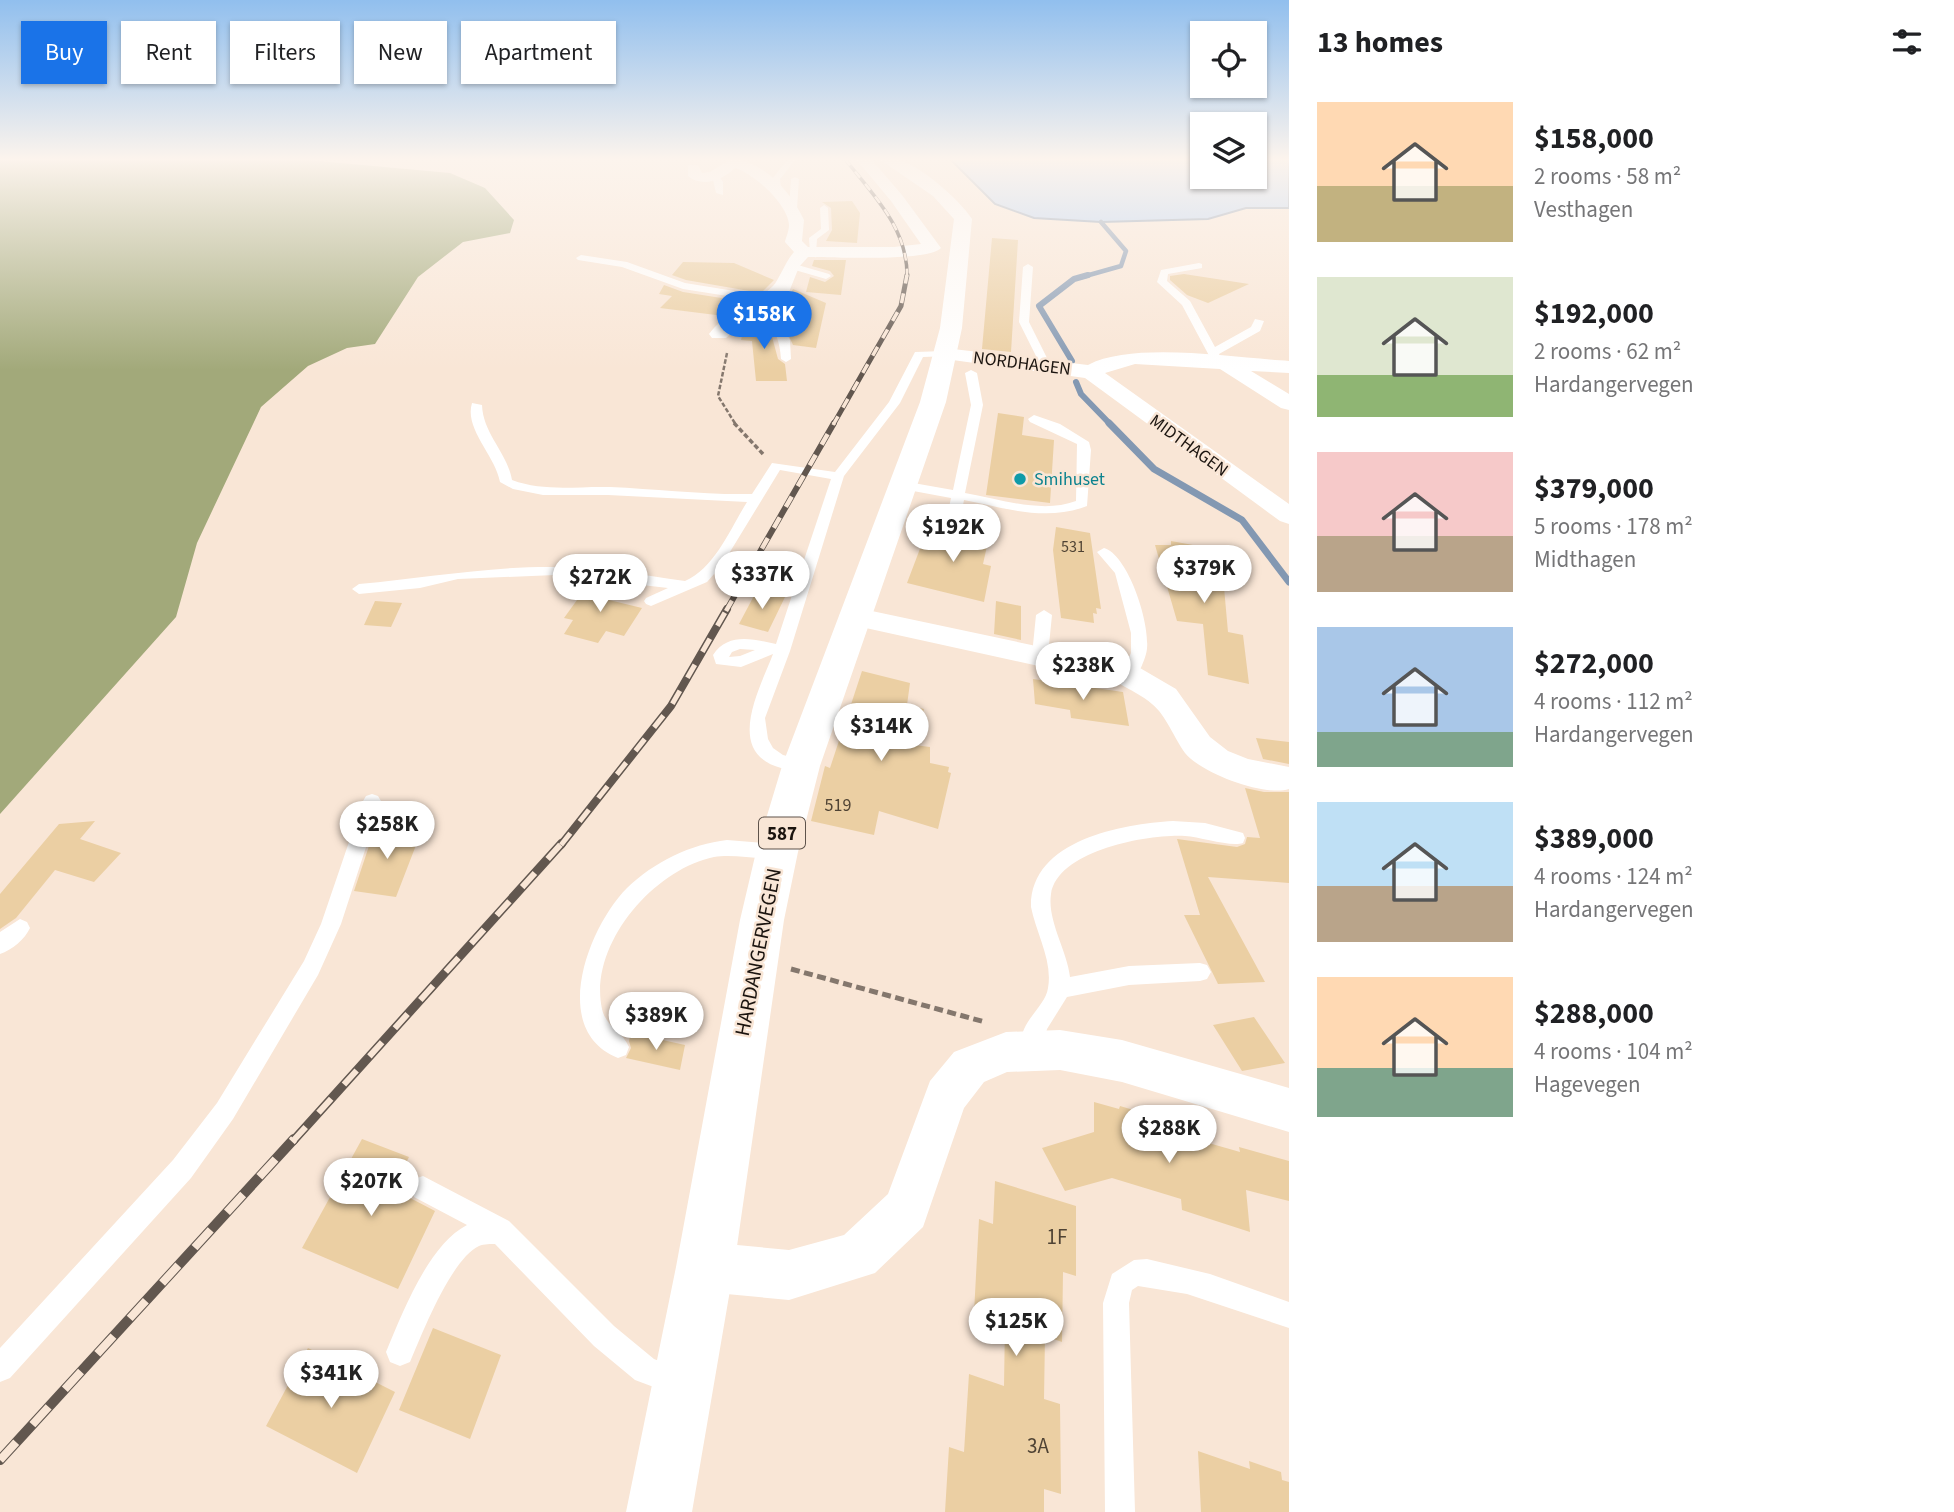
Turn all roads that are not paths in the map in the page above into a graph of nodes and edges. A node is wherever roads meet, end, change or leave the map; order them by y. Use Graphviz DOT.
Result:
graph roads {
  1 [pos="796,230"];
  2 [pos="825,230"];
  3 [pos="919,230"];
  4 [pos="964,230"];
  5 [pos="808,251"];
  6 [pos="582,258"];
  7 [pos="791,266"];
  8 [pos="1028,267"];
  9 [pos="1199,267"];
  10 [pos="826,276"];
  11 [pos="769,298"];
  12 [pos="1259,321"];
  13 [pos="719,334"];
  14 [pos="786,359"];
  15 [pos="1218,359"];
  16 [pos="958,363"];
  17 [pos="1046,366"];
  18 [pos="1289,367"];
  19 [pos="1091,372"];
  20 [pos="1289,402"];
  21 [pos="476,405"];
  22 [pos="1034,419"];
  23 [pos="838,476"];
  24 [pos="902,485"];
  25 [pos="959,496"];
  26 [pos="755,498"];
  27 [pos="1289,516"];
  28 [pos="952,526"];
  29 [pos="1104,552"];
  30 [pos="767,573"];
  31 [pos="804,580"];
  32 [pos="688,586"];
  33 [pos="359,589"];
  34 [pos="651,601"];
  35 [pos="1044,615"];
  36 [pos="853,616"];
  37 [pos="1041,655"];
  38 [pos="1129,675"];
  39 [pos="801,766"];
  40 [pos="1282,778"];
  41 [pos="372,801"];
  42 [pos="1236,838"];
  43 [pos="777,852"];
  44 [pos="20,928"];
  45 [pos="0,945"];
  46 [pos="1200,972"];
  47 [pos="1059,990"];
  48 [pos="1033,1044"];
  49 [pos="618,1047"];
  50 [pos="1289,1110"];
  51 [pos="423,1188"];
  52 [pos="500,1230"];
  53 [pos="705,1267"];
  54 [pos="1289,1315"];
  55 [pos="400,1352"];
  56 [pos="0,1368"];
  57 [pos="682,1384"];
  58 [pos="659,1512"];
  59 [pos="1120,1512"];
  1 -- 5 [label="street"];
  2 -- 5 [label="lane"];
  3 -- 5 [label="street"];
  4 -- 16 [label="main road, HARDANGERVEGEN / 587"];
  5 -- 7 [label="street"];
  6 -- 11 [label="lane"];
  7 -- 10 [label="lane"];
  7 -- 11 [label="street"];
  8 -- 17 [label="lane"];
  9 -- 15 [label="lane"];
  11 -- 13 [label="street"];
  11 -- 14 [label="lane"];
  12 -- 15 [label="lane"];
  15 -- 18 [label="street, NORDHAGEN"];
  15 -- 19 [label="street, NORDHAGEN"];
  15 -- 20 [label="street, NORDHAGEN"];
  16 -- 17 [label="street, NORDHAGEN"];
  16 -- 23 [label="lane"];
  16 -- 24 [label="main road, HARDANGERVEGEN / 587"];
  16 -- 25 [label="lane"];
  17 -- 19 [label="street, NORDHAGEN"];
  19 -- 27 [label="street, MIDTHAGEN"];
  21 -- 26 [label="lane"];
  22 -- 25 [label="lane"];
  23 -- 26 [label="lane"];
  23 -- 31 [label="lane"];
  24 -- 25 [label="lane"];
  24 -- 36 [label="main road, HARDANGERVEGEN / 587"];
  25 -- 28 [label="lane"];
  26 -- 32 [label="lane"];
  29 -- 38 [label="lane"];
  30 -- 31 [label="lane"];
  31 -- 39 [label="lane"];
  32 -- 33 [label="lane"];
  32 -- 34 [label="lane"];
  35 -- 37 [label="lane"];
  36 -- 37 [label="street"];
  36 -- 39 [label="main road, HARDANGERVEGEN / 587"];
  37 -- 38 [label="street"];
  38 -- 40 [label="street"];
  39 -- 43 [label="main road, HARDANGERVEGEN / 587"];
  41 -- 56 [label="lane"];
  42 -- 47 [label="lane"];
  43 -- 49 [label="lane"];
  43 -- 53 [label="main road, HARDANGERVEGEN / 587"];
  44 -- 45 [label="lane"];
  46 -- 47 [label="lane"];
  47 -- 48 [label="lane"];
  48 -- 50 [label="street"];
  48 -- 53 [label="street"];
  51 -- 52 [label="lane"];
  52 -- 55 [label="lane"];
  52 -- 57 [label="lane"];
  53 -- 57 [label="main road, HARDANGERVEGEN / 587"];
  54 -- 59 [label="lane"];
  57 -- 58 [label="main road, HARDANGERVEGEN / 587"];
}
